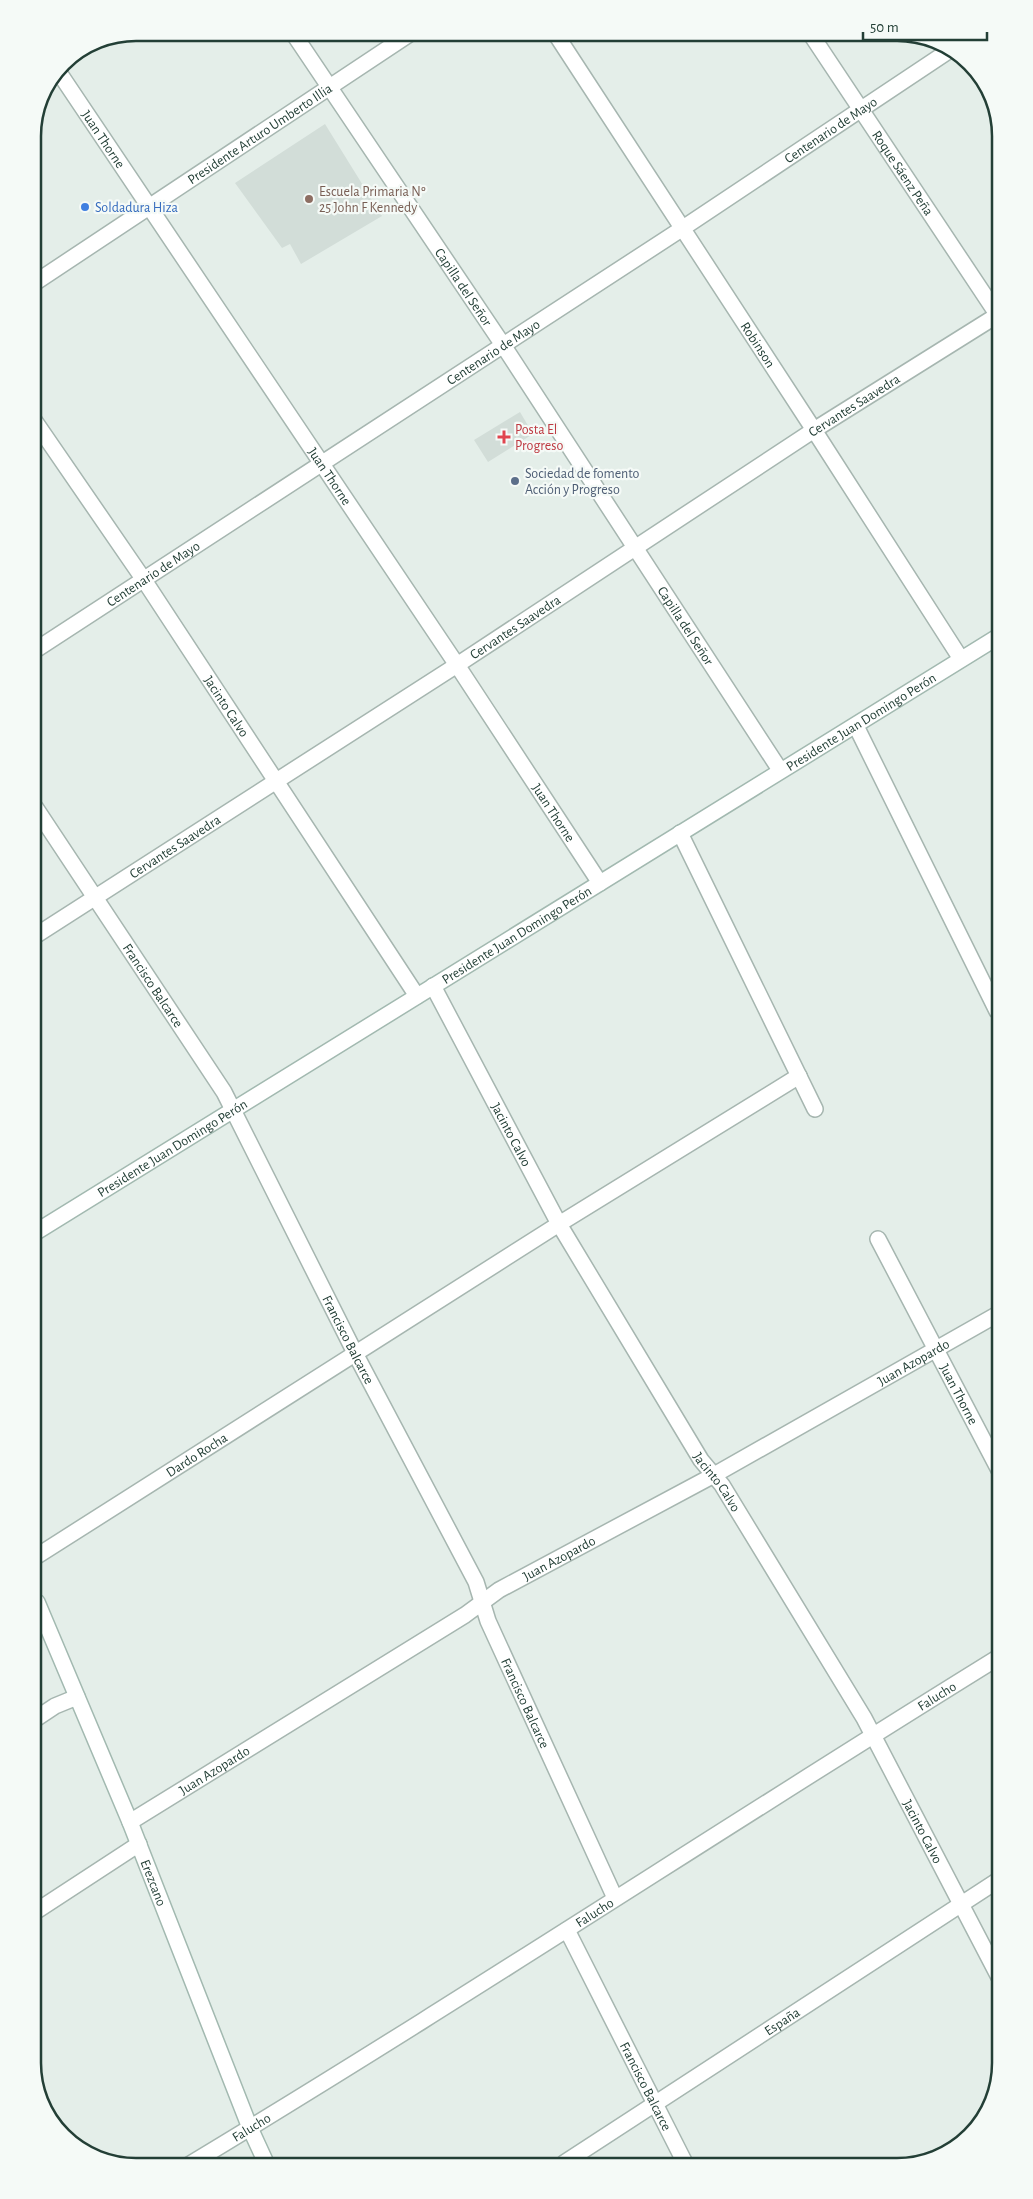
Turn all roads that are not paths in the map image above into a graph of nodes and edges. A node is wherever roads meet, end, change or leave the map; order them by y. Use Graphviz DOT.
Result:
graph roads {
  1 [pos="299,41"];
  2 [pos="399,41"];
  3 [pos="560,41"];
  4 [pos="815,41"];
  5 [pos="944,54"];
  6 [pos="62,77"];
  7 [pos="330,86"];
  8 [pos="862,110"];
  9 [pos="150,207"];
  10 [pos="683,228"];
  11 [pos="41,279"];
  12 [pos="992,305"];
  13 [pos="992,319"];
  14 [pos="503,345"];
  15 [pos="41,430"];
  16 [pos="814,430"];
  17 [pos="321,464"];
  18 [pos="635,547"];
  19 [pos="144,580"];
  20 [pos="992,640"];
  21 [pos="41,646"];
  22 [pos="961,659"];
  23 [pos="457,665"];
  24 [pos="856,726"];
  25 [pos="780,770"];
  26 [pos="276,782"];
  27 [pos="41,816"];
  28 [pos="680,833"];
  29 [pos="600,883"];
  30 [pos="95,897"];
  31 [pos="41,932"];
  32 [pos="991,983"];
  33 [pos="433,986"];
  34 [pos="416,996"];
  35 [pos="799,1076"];
  36 [pos="232,1109"];
  37 [pos="815,1109"];
  38 [pos="559,1224"];
  39 [pos="41,1229"];
  40 [pos="878,1239"];
  41 [pos="992,1317"];
  42 [pos="936,1350"];
  43 [pos="356,1355"];
  44 [pos="992,1457"];
  45 [pos="714,1474"];
  46 [pos="41,1553"];
  47 [pos="482,1602"];
  48 [pos="41,1612"];
  49 [pos="992,1661"];
  50 [pos="77,1697"];
  51 [pos="41,1715"];
  52 [pos="872,1735"];
  53 [pos="130,1822"];
  54 [pos="139,1844"];
  55 [pos="992,1884"];
  56 [pos="615,1898"];
  57 [pos="960,1905"];
  58 [pos="41,1908"];
  59 [pos="567,1930"];
  60 [pos="992,1964"];
  61 [pos="654,2104"];
  62 [pos="250,2128"];
  63 [pos="200,2158"];
  64 [pos="264,2158"];
  65 [pos="572,2158"];
  66 [pos="683,2158"];
  1 -- 7 [label="street, Capilla del Señor"];
  2 -- 7 [label="street, Presidente Arturo Umberto Illia"];
  3 -- 10 [label="street, Robinson"];
  4 -- 8 [label="street, Roque Sáenz Peña"];
  5 -- 8 [label="street, Centenario de Mayo"];
  6 -- 9 [label="street, Juan Thorne"];
  7 -- 9 [label="street, Presidente Arturo Umberto Illia"];
  7 -- 14 [label="street, Capilla del Señor"];
  8 -- 10 [label="street, Centenario de Mayo"];
  8 -- 12 [label="street, Roque Sáenz Peña"];
  9 -- 11 [label="street, Presidente Arturo Umberto Illia"];
  9 -- 17 [label="street, Juan Thorne"];
  10 -- 14 [label="street, Centenario de Mayo"];
  10 -- 16 [label="street, Robinson"];
  13 -- 16 [label="street, Cervantes Saavedra"];
  14 -- 17 [label="street, Centenario de Mayo"];
  14 -- 18 [label="street, Capilla del Señor"];
  15 -- 19 [label="street, Jacinto Calvo"];
  16 -- 18 [label="street, Cervantes Saavedra"];
  16 -- 22 [label="street, Robinson"];
  17 -- 19 [label="street, Centenario de Mayo"];
  17 -- 23 [label="street, Juan Thorne"];
  18 -- 23 [label="street, Cervantes Saavedra"];
  18 -- 25 [label="street, Capilla del Señor"];
  19 -- 21 [label="street, Centenario de Mayo"];
  19 -- 26 [label="street, Jacinto Calvo"];
  20 -- 22 [label="street, Presidente Juan Domingo Perón"];
  22 -- 24 [label="street, Presidente Juan Domingo Perón"];
  23 -- 26 [label="street, Cervantes Saavedra"];
  23 -- 29 [label="street, Juan Thorne"];
  24 -- 25 [label="street, Presidente Juan Domingo Perón"];
  24 -- 32 [label="street"];
  25 -- 28 [label="street, Presidente Juan Domingo Perón"];
  26 -- 30 [label="street, Cervantes Saavedra"];
  26 -- 34 [label="street, Jacinto Calvo"];
  27 -- 30 [label="street, Francisco Balcarce"];
  28 -- 29 [label="street, Presidente Juan Domingo Perón"];
  28 -- 35 [label="street"];
  29 -- 33 [label="street, Presidente Juan Domingo Perón"];
  30 -- 31 [label="street, Cervantes Saavedra"];
  30 -- 36 [label="street, Francisco Balcarce"];
  33 -- 34 [label="street, Presidente Juan Domingo Perón"];
  33 -- 38 [label="street, Jacinto Calvo"];
  34 -- 36 [label="street, Presidente Juan Domingo Perón"];
  35 -- 37 [label="street"];
  35 -- 38 [label="street, Dardo Rocha"];
  36 -- 39 [label="street, Presidente Juan Domingo Perón"];
  36 -- 43 [label="street, Francisco Balcarce"];
  38 -- 43 [label="street, Dardo Rocha"];
  38 -- 45 [label="street, Jacinto Calvo"];
  40 -- 42 [label="street, Juan Thorne"];
  41 -- 42 [label="street, Juan Azopardo"];
  42 -- 44 [label="street, Juan Thorne"];
  42 -- 45 [label="street, Juan Azopardo"];
  43 -- 46 [label="street, Dardo Rocha"];
  43 -- 47 [label="street, Francisco Balcarce"];
  45 -- 47 [label="street, Juan Azopardo"];
  45 -- 52 [label="street, Jacinto Calvo"];
  47 -- 53 [label="street, Juan Azopardo"];
  47 -- 56 [label="street, Francisco Balcarce"];
  48 -- 50 [label="street, Erezcano"];
  49 -- 52 [label="street, Falucho"];
  50 -- 51 [label="street"];
  50 -- 53 [label="street, Erezcano"];
  52 -- 56 [label="street, Falucho"];
  52 -- 57 [label="street, Jacinto Calvo"];
  53 -- 54 [label="street, Erezcano"];
  54 -- 58 [label="street"];
  54 -- 62 [label="street, Erezcano"];
  55 -- 57 [label="street, España"];
  56 -- 59 [label="street, Falucho"];
  57 -- 60 [label="street, Jacinto Calvo"];
  57 -- 61 [label="street, España"];
  59 -- 61 [label="street, Francisco Balcarce"];
  59 -- 62 [label="street, Falucho"];
  61 -- 65 [label="street, España"];
  61 -- 66 [label="street, Francisco Balcarce"];
  62 -- 63 [label="street, Falucho"];
  62 -- 64 [label="street, Erezcano"];
}
